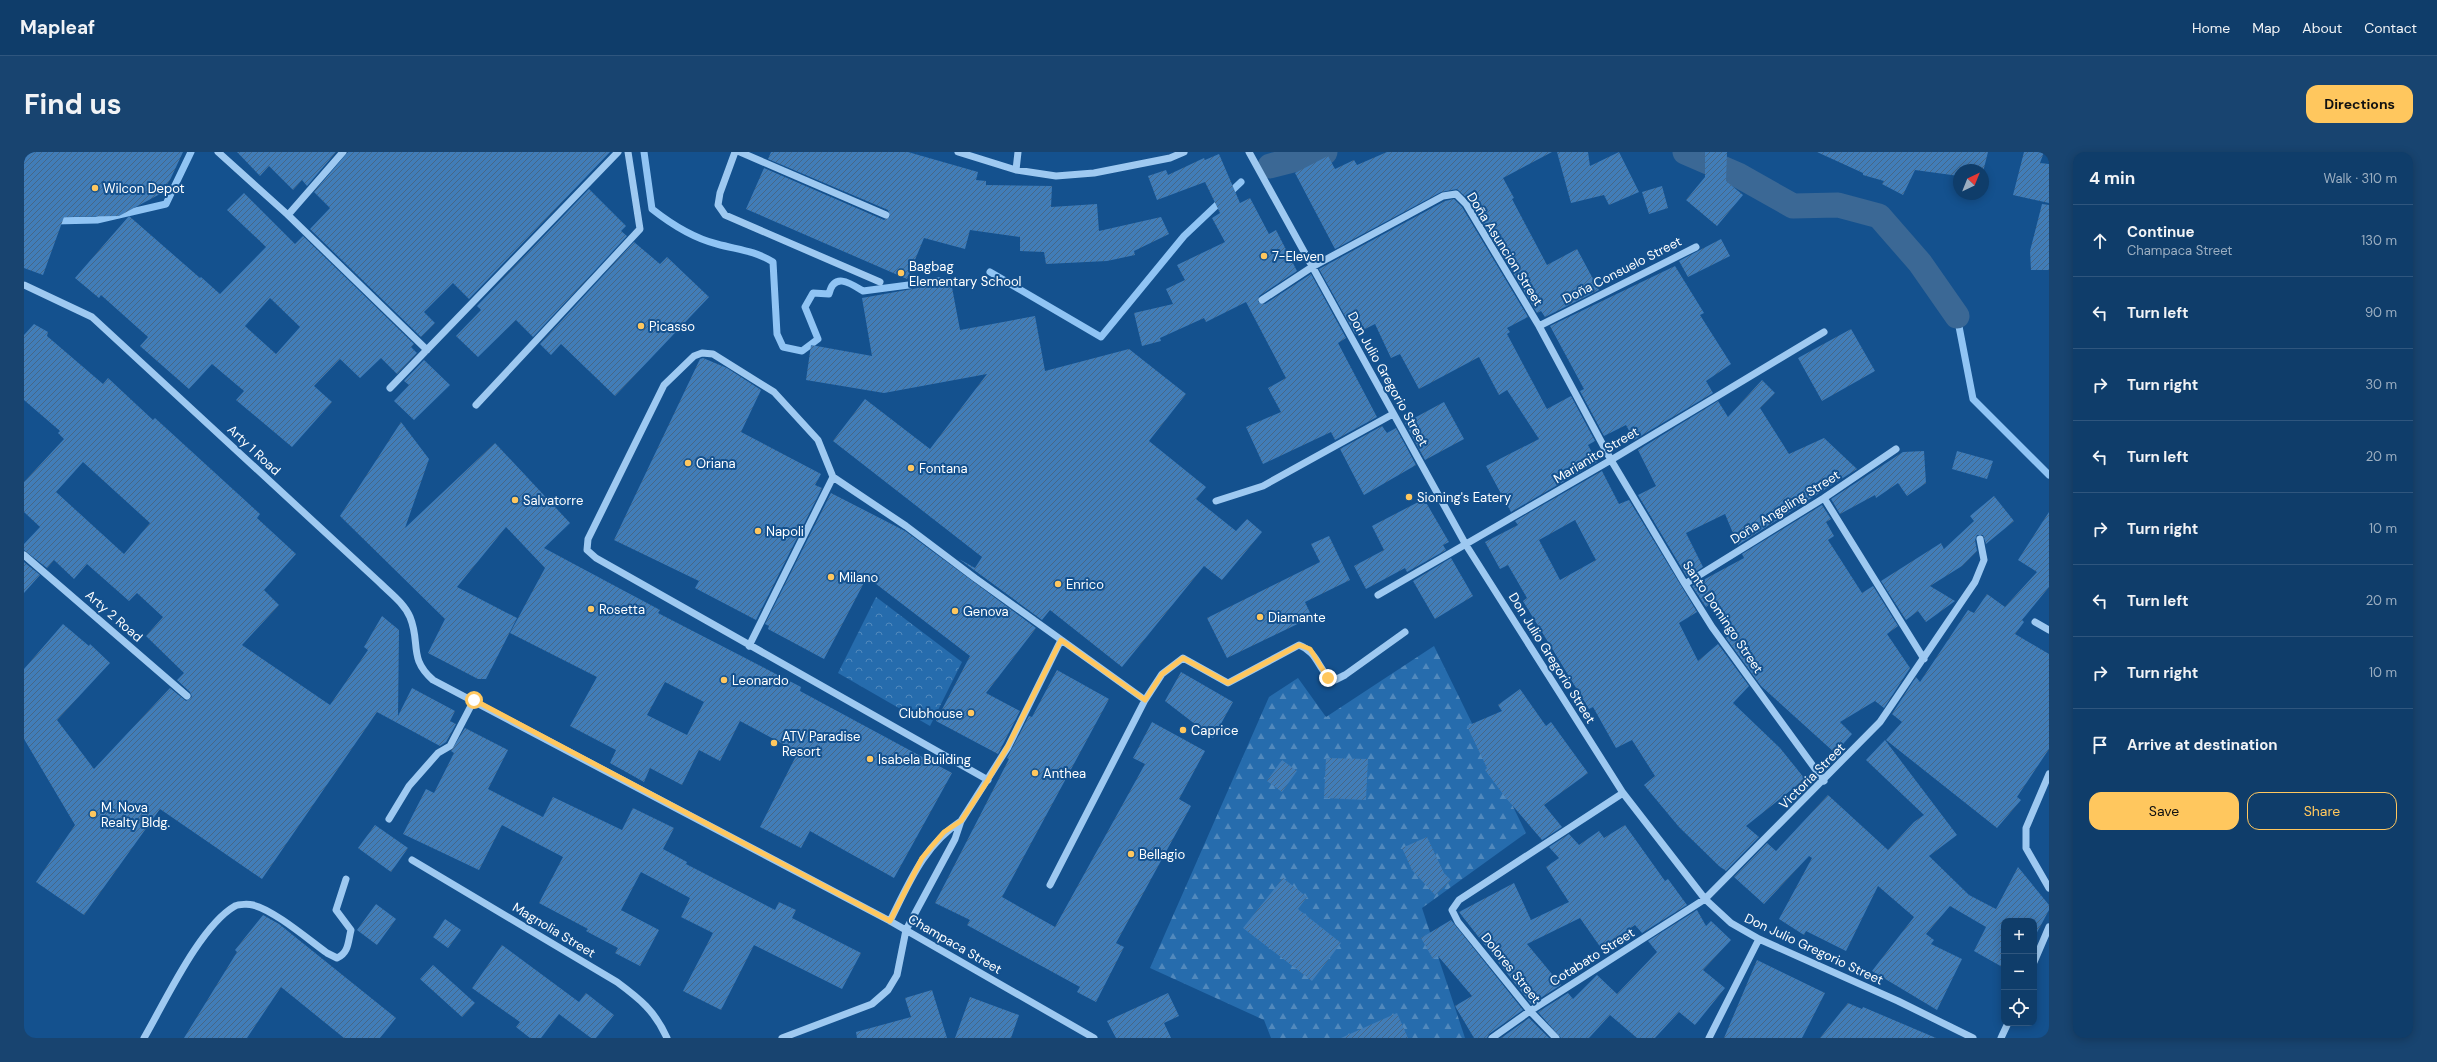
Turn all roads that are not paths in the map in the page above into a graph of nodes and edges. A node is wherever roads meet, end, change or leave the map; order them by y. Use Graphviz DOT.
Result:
graph roads {
  1 [pos="218,152"];
  2 [pos="343,152"];
  3 [pos="618,152"];
  4 [pos="628,152"];
  5 [pos="735,152"];
  6 [pos="740,152"];
  7 [pos="958,152"];
  8 [pos="1018,152"];
  9 [pos="1184,152"];
  10 [pos="1249,152"];
  11 [pos="1016,170"];
  12 [pos="288,215"];
  13 [pos="886,215"];
  14 [pos="1696,247"];
  15 [pos="1312,267"];
  16 [pos="880,282"];
  17 [pos="24,285"];
  18 [pos="1262,300"];
  19 [pos="1539,326"];
  20 [pos="1824,332"];
  21 [pos="427,350"];
  22 [pos="390,388"];
  23 [pos="476,405"];
  24 [pos="1393,414"];
  25 [pos="1896,449"];
  26 [pos="1611,460"];
  27 [pos="833,477"];
  28 [pos="1824,498"];
  29 [pos="1216,501"];
  30 [pos="1980,539"];
  31 [pos="1466,545"];
  32 [pos="24,555"];
  33 [pos="1685,584"];
  34 [pos="1378,595"];
  35 [pos="2035,622"];
  36 [pos="2049,630"];
  37 [pos="1405,632"];
  38 [pos="1061,640"];
  39 [pos="749,646"];
  40 [pos="1924,659"];
  41 [pos="422,670"];
  42 [pos="188,696"];
  43 [pos="474,700"];
  44 [pos="1145,700"];
  45 [pos="2049,774"];
  46 [pos="988,780"];
  47 [pos="1824,781"];
  48 [pos="1623,793"];
  49 [pos="389,819"];
  50 [pos="961,821"];
  51 [pos="412,860"];
  52 [pos="346,879"];
  53 [pos="1050,885"];
  54 [pos="2049,888"];
  55 [pos="1705,899"];
  56 [pos="890,921"];
  57 [pos="2049,927"];
  58 [pos="906,930"];
  59 [pos="1759,939"];
  60 [pos="2037,955"];
  61 [pos="1530,1011"];
  62 [pos="2007,1026"];
  63 [pos="144,1038"];
  64 [pos="667,1038"];
  65 [pos="782,1038"];
  66 [pos="1094,1038"];
  67 [pos="1492,1038"];
  68 [pos="1556,1038"];
  69 [pos="1709,1038"];
  70 [pos="1973,1038"];
  71 [pos="2001,1038"];
  1 -- 12 [label="street"];
  2 -- 12 [label="street"];
  3 -- 21 [label="street"];
  4 -- 23 [label="street"];
  5 -- 16 [label="street"];
  6 -- 13 [label="street"];
  7 -- 11 [label="street"];
  8 -- 11 [label="street"];
  9 -- 11 [label="street"];
  10 -- 15 [label="street, Don Julio Gregorio Street"];
  12 -- 21 [label="street"];
  14 -- 19 [label="street, Doña Consuelo Street"];
  15 -- 18 [label="street"];
  15 -- 19 [label="street, Doña Asuncion Street"];
  15 -- 24 [label="street, Don Julio Gregorio Street"];
  17 -- 41 [label="street, Arty 1 Road"];
  19 -- 26 [label="street, Doña Asuncion Street"];
  20 -- 26 [label="street, Marianito Street"];
  21 -- 22 [label="street"];
  24 -- 29 [label="street"];
  24 -- 31 [label="street, Don Julio Gregorio Street"];
  25 -- 28 [label="street, Doña Angeling Street"];
  26 -- 31 [label="street, Marianito Street"];
  26 -- 33 [label="street, Santo Domingo Street"];
  27 -- 38 [label="street"];
  27 -- 39 [label="street"];
  27 -- 39 [label="street"];
  28 -- 33 [label="street, Doña Angeling Street"];
  28 -- 40 [label="street"];
  30 -- 40 [label="street, Victoria Street"];
  31 -- 34 [label="street, Marianito Street"];
  31 -- 48 [label="street, Don Julio Gregorio Street"];
  32 -- 42 [label="street, Arty 2 Road"];
  33 -- 47 [label="street, Santo Domingo Street"];
  35 -- 36 [label="street"];
  37 -- 44 [label="street"];
  38 -- 44 [label="street"];
  38 -- 46 [label="street"];
  39 -- 46 [label="street"];
  40 -- 47 [label="street, Victoria Street"];
  41 -- 43 [label="street, Champaca Street"];
  43 -- 49 [label="street"];
  43 -- 56 [label="street, Champaca Street"];
  44 -- 53 [label="street"];
  45 -- 54 [label="street"];
  46 -- 50 [label="street"];
  47 -- 55 [label="street, Victoria Street"];
  48 -- 55 [label="street, Don Julio Gregorio Street"];
  48 -- 61 [label="street, Dolores Street"];
  50 -- 56 [label="street"];
  50 -- 58 [label="street"];
  51 -- 64 [label="street, Magnolia Street"];
  52 -- 63 [label="street"];
  55 -- 59 [label="street, Don Julio Gregorio Street"];
  55 -- 61 [label="street, Cotabato Street"];
  56 -- 58 [label="street, Champaca Street"];
  57 -- 60 [label="street"];
  58 -- 65 [label="street"];
  58 -- 66 [label="street, Champaca Street"];
  59 -- 69 [label="street"];
  59 -- 70 [label="street, Don Julio Gregorio Street"];
  61 -- 67 [label="street, Cotabato Street"];
  61 -- 68 [label="street, Dolores Street"];
  62 -- 71 [label="street"];
}
